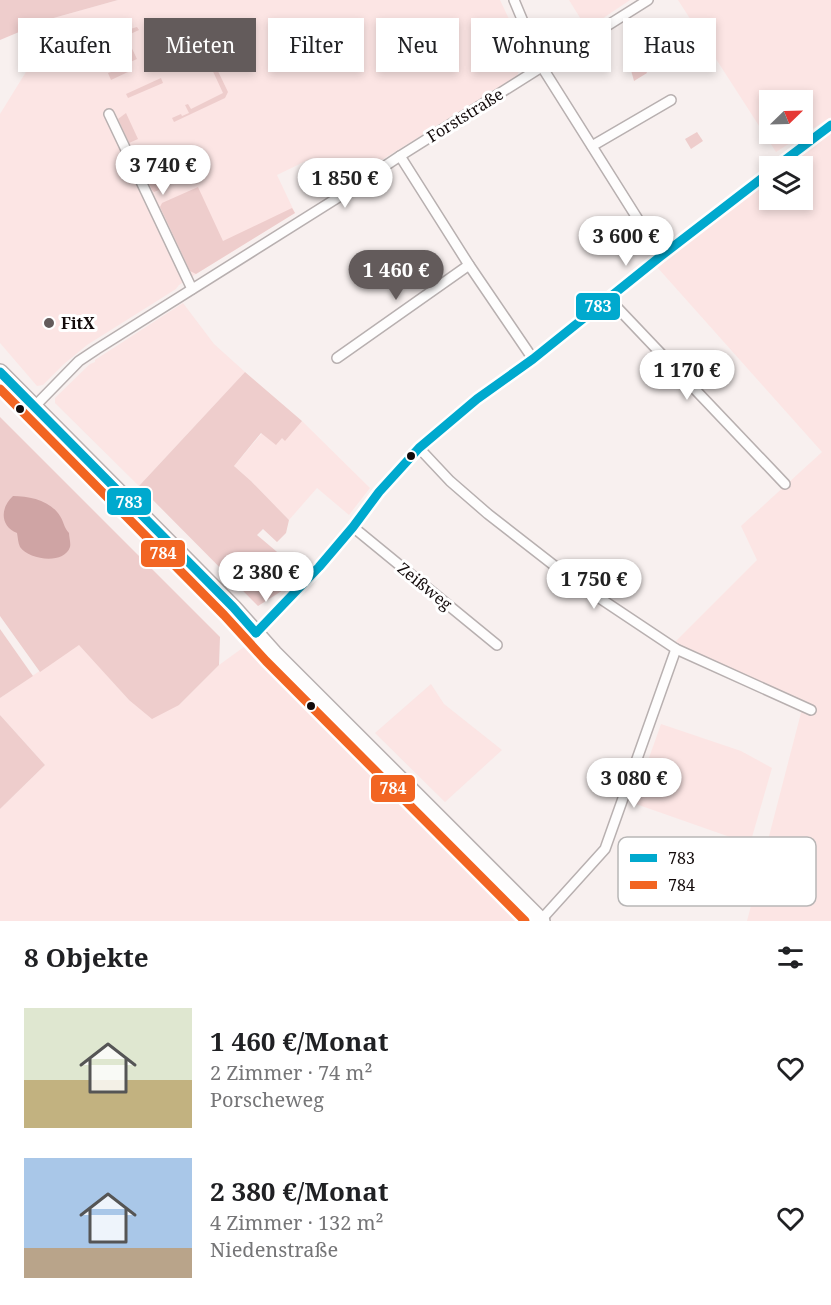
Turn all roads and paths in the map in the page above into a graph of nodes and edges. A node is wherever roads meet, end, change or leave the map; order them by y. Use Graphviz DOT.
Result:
graph roads {
  1 [pos="514,0"];
  2 [pos="648,0"];
  3 [pos="522,18"];
  4 [pos="611,23"];
  5 [pos="532,72"];
  6 [pos="546,72"];
  7 [pos="671,100"];
  8 [pos="110,114"];
  9 [pos="831,125"];
  10 [pos="591,146"];
  11 [pos="399,156"];
  12 [pos="790,156"];
  13 [pos="759,180"];
  14 [pos="661,256"];
  15 [pos="470,266"];
  16 [pos="192,289"];
  17 [pos="609,299"];
  18 [pos="337,358"];
  19 [pos="533,359"];
  20 [pos="0,372"];
  21 [pos="34,407"];
  22 [pos="419,448"];
  23 [pos="785,484"];
  24 [pos="353,527"];
  25 [pos="256,633"];
  26 [pos="497,645"];
  27 [pos="676,649"];
  28 [pos="811,710"];
  29 [pos="541,921"];
  1 -- 3 [label="street"];
  2 -- 4 [label="street, Forststraße"];
  5 -- 11 [label="street, Forststraße"];
  6 -- 10 [label="street"];
  7 -- 10 [label="street"];
  8 -- 16 [label="street"];
  9 -- 12 [label="street"];
  10 -- 14 [label="street"];
  11 -- 15 [label="street"];
  11 -- 16 [label="street, Forststraße"];
  13 -- 14 [label="street"];
  14 -- 17 [label="street"];
  15 -- 18 [label="street"];
  15 -- 19 [label="street"];
  16 -- 21 [label="street, Forststraße"];
  17 -- 19 [label="street"];
  17 -- 23 [label="street"];
  19 -- 22 [label="street"];
  20 -- 21 [label="main road"];
  21 -- 25 [label="main road"];
  22 -- 24 [label="street"];
  22 -- 27 [label="street"];
  24 -- 25 [label="street"];
  24 -- 26 [label="street, Zeißweg"];
  25 -- 29 [label="main road"];
  27 -- 28 [label="street"];
  27 -- 29 [label="street"];
}
